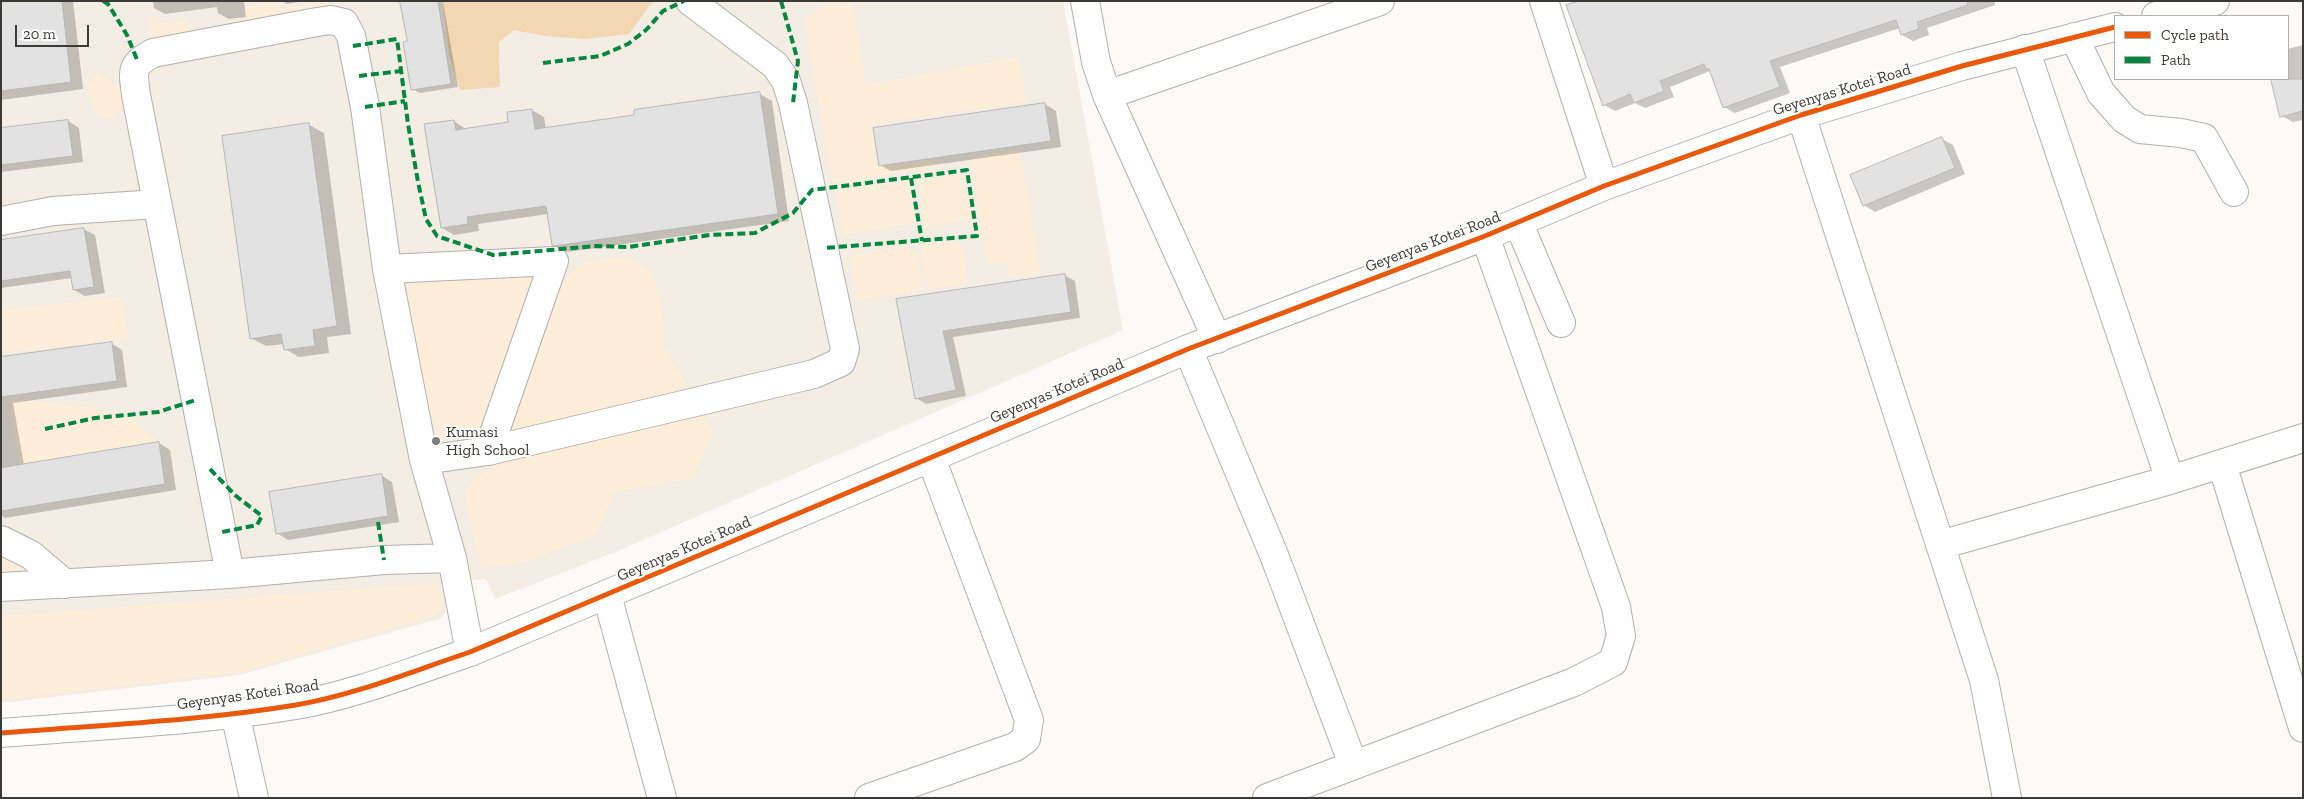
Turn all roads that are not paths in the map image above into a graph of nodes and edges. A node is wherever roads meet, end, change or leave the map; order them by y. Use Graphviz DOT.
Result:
graph roads {
  1 [pos="690,1"];
  2 [pos="1085,1"];
  3 [pos="1380,1"];
  4 [pos="1544,1"];
  5 [pos="2215,1"];
  6 [pos="2160,15"];
  7 [pos="2114,27"];
  8 [pos="2074,37"];
  9 [pos="2025,49"];
  10 [pos="1107,95"];
  11 [pos="1801,115"];
  12 [pos="1604,186"];
  13 [pos="2234,192"];
  14 [pos="158,204"];
  15 [pos="1,221"];
  16 [pos="1518,222"];
  17 [pos="1485,236"];
  18 [pos="387,269"];
  19 [pos="1561,323"];
  20 [pos="1217,339"];
  21 [pos="1188,349"];
  22 [pos="2303,438"];
  23 [pos="488,450"];
  24 [pos="931,458"];
  25 [pos="424,460"];
  26 [pos="2222,464"];
  27 [pos="2170,480"];
  28 [pos="1,540"];
  29 [pos="1940,545"];
  30 [pos="452,558"];
  31 [pos="230,574"];
  32 [pos="65,584"];
  33 [pos="1,587"];
  34 [pos="607,595"];
  35 [pos="470,652"];
  36 [pos="235,713"];
  37 [pos="2303,728"];
  38 [pos="1,733"];
  39 [pos="1352,764"];
  40 [pos="254,798"];
  41 [pos="662,798"];
  42 [pos="869,798"];
  43 [pos="1266,798"];
  44 [pos="2007,798"];
  1 -- 23 [label="street"];
  2 -- 10 [label="street"];
  3 -- 10 [label="street"];
  4 -- 12 [label="street"];
  5 -- 6 [label="street"];
  7 -- 8 [label="street, Geyenyas Kotei Road"];
  8 -- 9 [label="street, Geyenyas Kotei Road"];
  8 -- 13 [label="street"];
  9 -- 11 [label="street, Geyenyas Kotei Road"];
  9 -- 27 [label="street"];
  10 -- 20 [label="street"];
  11 -- 12 [label="street, Geyenyas Kotei Road"];
  11 -- 29 [label="street"];
  12 -- 16 [label="street, Geyenyas Kotei Road"];
  14 -- 15 [label="street"];
  14 -- 18 [label="street"];
  14 -- 31 [label="street"];
  16 -- 17 [label="street, Geyenyas Kotei Road"];
  16 -- 19 [label="street"];
  17 -- 20 [label="street, Geyenyas Kotei Road"];
  17 -- 39 [label="street"];
  18 -- 23 [label="street"];
  18 -- 25 [label="street"];
  20 -- 21 [label="street, Geyenyas Kotei Road"];
  21 -- 24 [label="street, Geyenyas Kotei Road"];
  21 -- 39 [label="street"];
  22 -- 26 [label="street"];
  23 -- 25 [label="street"];
  24 -- 34 [label="street, Geyenyas Kotei Road"];
  24 -- 42 [label="street"];
  25 -- 30 [label="street"];
  26 -- 27 [label="street"];
  26 -- 37 [label="street"];
  27 -- 29 [label="street"];
  28 -- 32 [label="street"];
  29 -- 44 [label="street"];
  30 -- 31 [label="street"];
  30 -- 35 [label="street"];
  31 -- 32 [label="street"];
  32 -- 33 [label="street"];
  34 -- 35 [label="street, Geyenyas Kotei Road"];
  34 -- 41 [label="street"];
  35 -- 36 [label="street, Geyenyas Kotei Road"];
  36 -- 38 [label="street, Geyenyas Kotei Road"];
  36 -- 40 [label="street"];
  39 -- 43 [label="street"];
}
